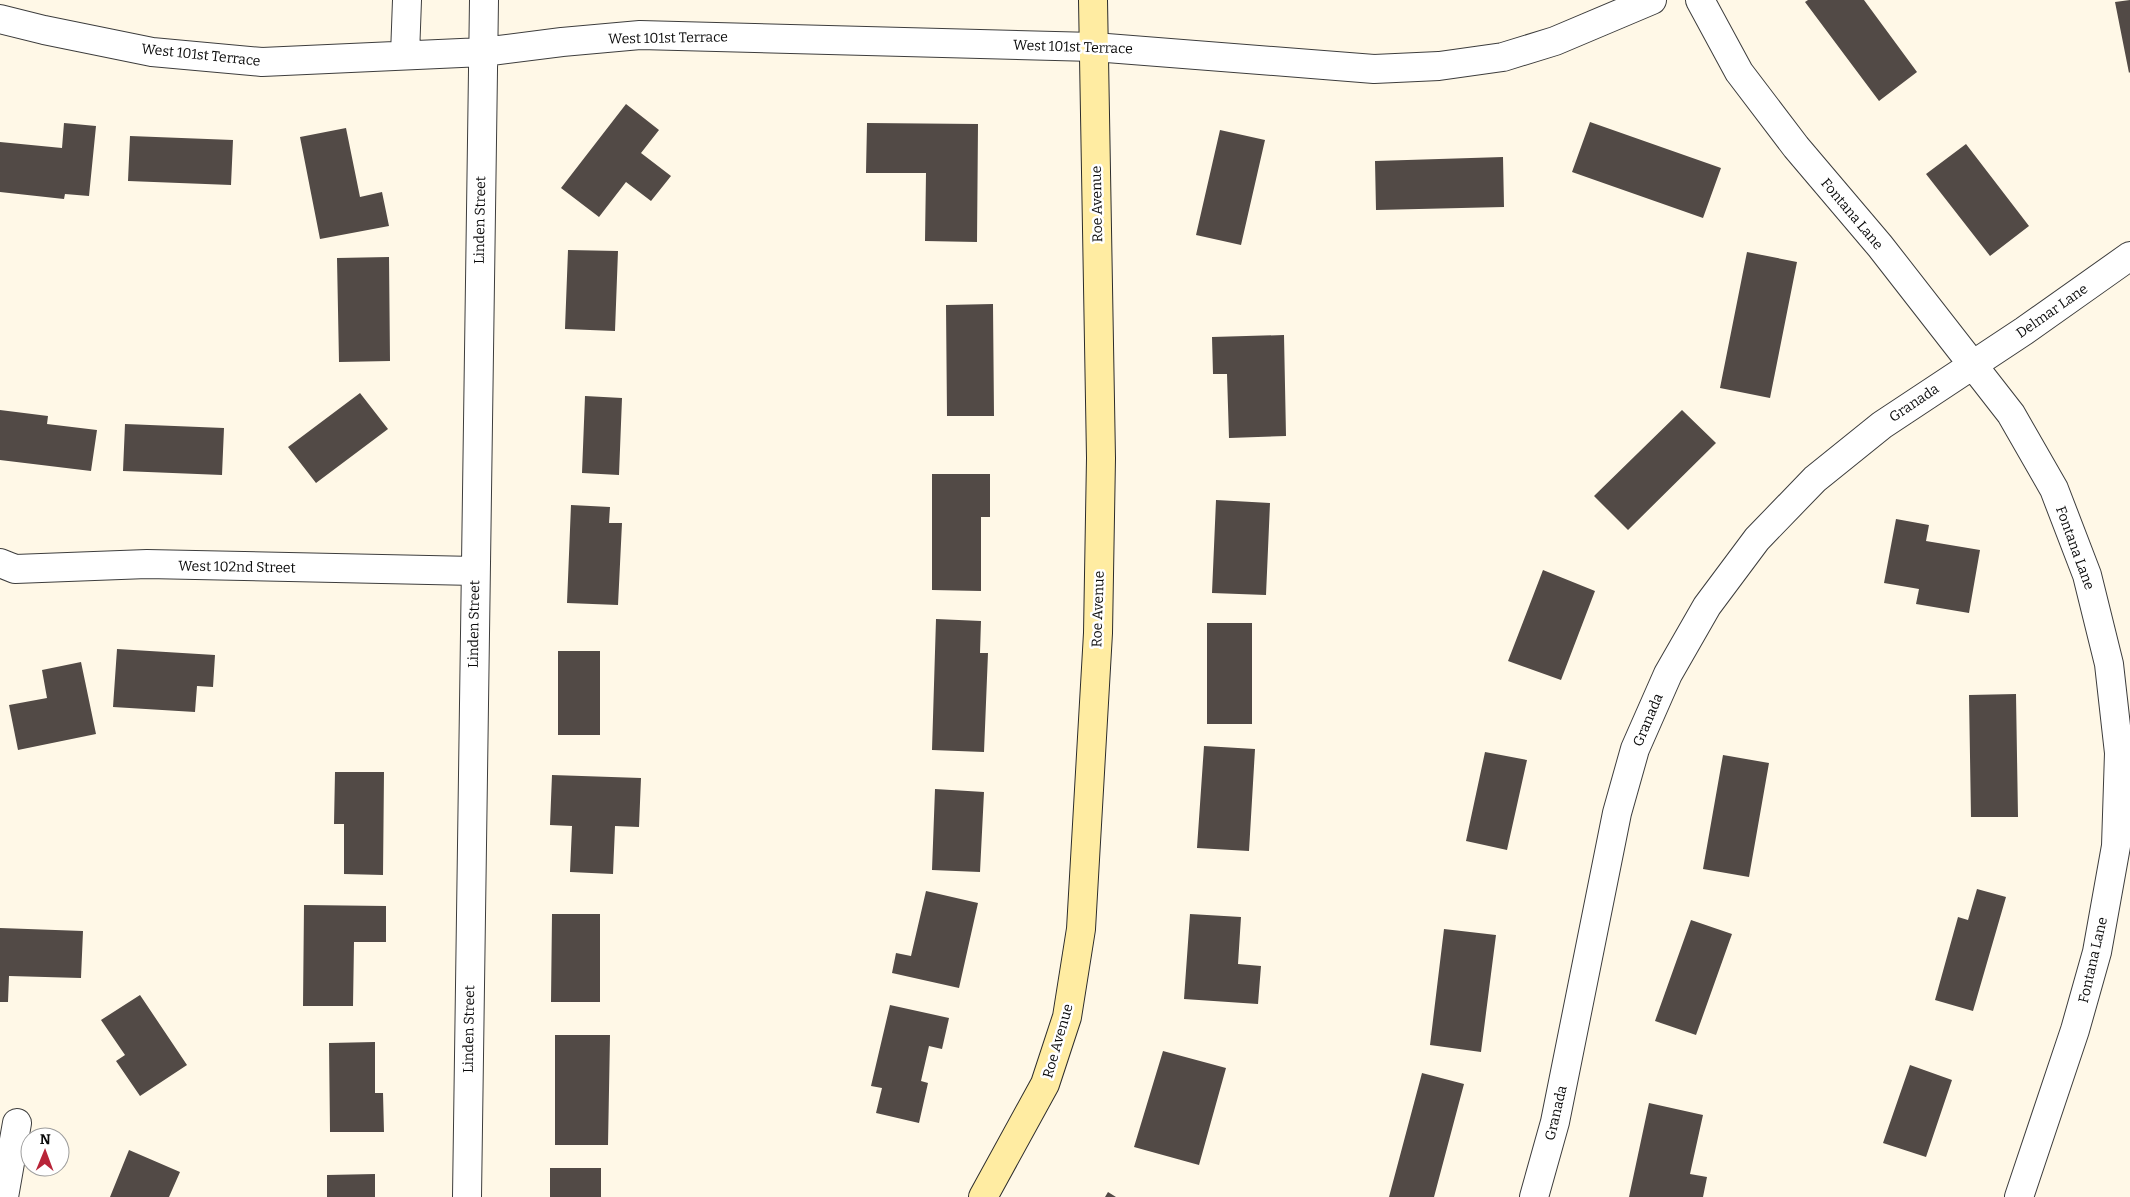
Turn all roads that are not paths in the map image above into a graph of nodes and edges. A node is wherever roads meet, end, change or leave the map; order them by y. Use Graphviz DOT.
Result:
graph roads {
  1 [pos="407,0"];
  2 [pos="484,0"];
  3 [pos="1093,0"];
  4 [pos="1652,0"];
  5 [pos="1700,0"];
  6 [pos="0,19"];
  7 [pos="1094,47"];
  8 [pos="483,52"];
  9 [pos="405,55"];
  10 [pos="2130,256"];
  11 [pos="1973,364"];
  12 [pos="5,570"];
  13 [pos="475,571"];
  14 [pos="17,1124"];
  15 [pos="4,1197"];
  16 [pos="467,1197"];
  17 [pos="983,1197"];
  18 [pos="1534,1197"];
  19 [pos="2019,1197"];
  1 -- 9 [label="street"];
  2 -- 8 [label="street"];
  3 -- 7 [label="main road, Roe Avenue"];
  4 -- 7 [label="street, West 101st Terrace"];
  5 -- 11 [label="street, Fontana Lane"];
  6 -- 9 [label="street, West 101st Terrace"];
  7 -- 8 [label="street, West 101st Terrace"];
  7 -- 17 [label="main road, Roe Avenue"];
  8 -- 9 [label="street, West 101st Terrace"];
  8 -- 13 [label="street, Linden Street"];
  10 -- 11 [label="street, Delmar Lane"];
  11 -- 18 [label="street, Granada"];
  11 -- 19 [label="street, Fontana Lane"];
  12 -- 13 [label="street, West 102nd Street"];
  13 -- 16 [label="street, Linden Street"];
  14 -- 15 [label="street"];
}
